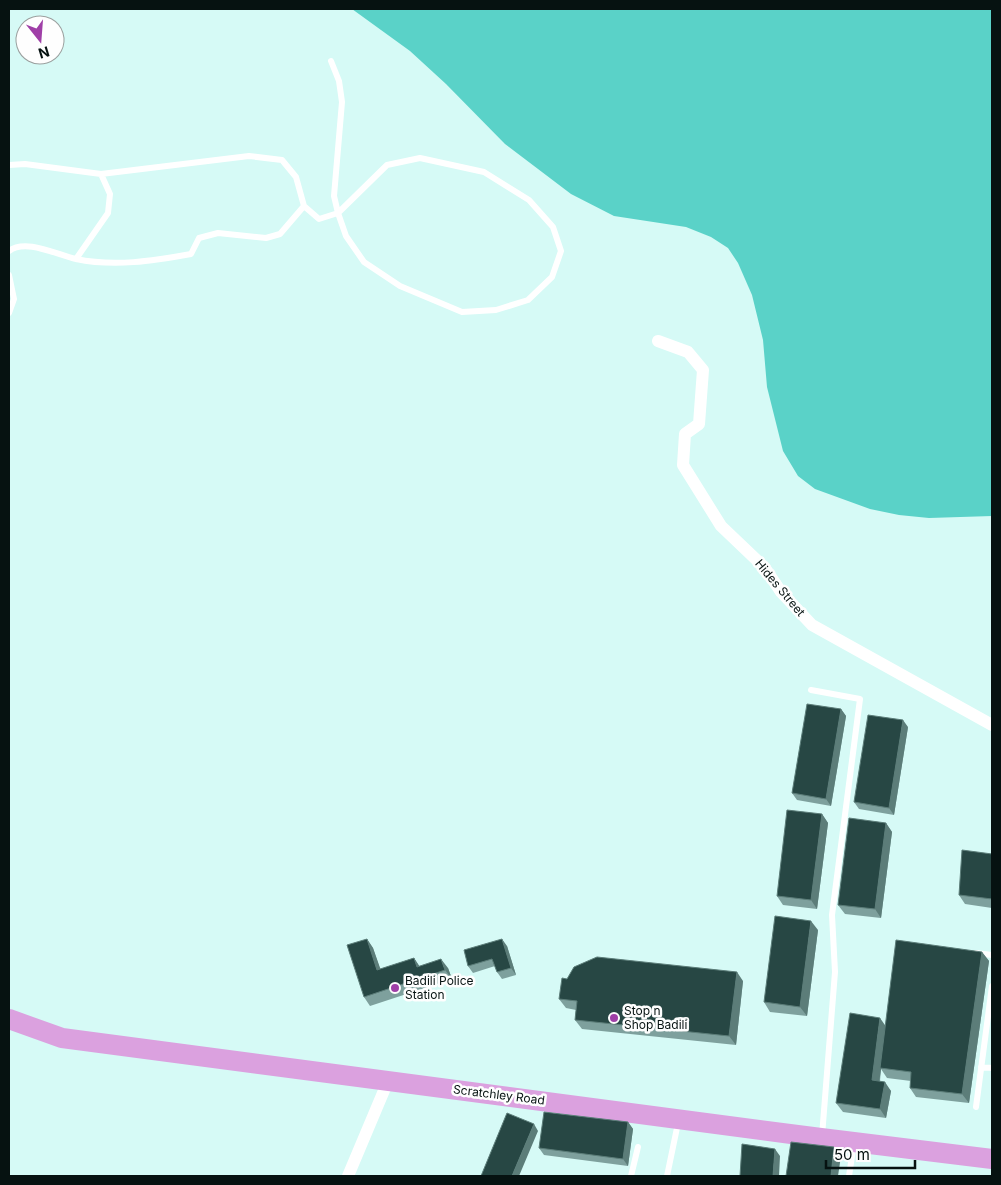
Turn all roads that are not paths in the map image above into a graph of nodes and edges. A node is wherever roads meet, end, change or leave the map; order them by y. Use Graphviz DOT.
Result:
graph roads {
  1 [pos="331,61"];
  2 [pos="9,165"];
  3 [pos="101,174"];
  4 [pos="304,206"];
  5 [pos="338,214"];
  6 [pos="9,251"];
  7 [pos="76,259"];
  8 [pos="9,275"];
  9 [pos="9,314"];
  10 [pos="658,341"];
  11 [pos="811,690"];
  12 [pos="992,725"];
  13 [pos="965,951"];
  14 [pos="992,955"];
  15 [pos="992,986"];
  16 [pos="9,1018"];
  17 [pos="982,1067"];
  18 [pos="992,1068"];
  19 [pos="388,1081"];
  20 [pos="976,1107"];
  21 [pos="679,1119"];
  22 [pos="822,1138"];
  23 [pos="855,1142"];
  24 [pos="638,1147"];
  25 [pos="992,1159"];
  26 [pos="670,1174"];
  27 [pos="348,1176"];
  28 [pos="631,1176"];
  29 [pos="849,1176"];
  1 -- 5 [label="lane"];
  2 -- 3 [label="lane"];
  3 -- 4 [label="lane"];
  3 -- 7 [label="lane"];
  4 -- 5 [label="lane"];
  4 -- 7 [label="lane"];
  5 -- 5 [label="lane"];
  6 -- 7 [label="lane"];
  8 -- 9 [label="lane"];
  10 -- 12 [label="street, Hides Street"];
  11 -- 22 [label="lane"];
  13 -- 14 [label="lane"];
  15 -- 17 [label="lane"];
  16 -- 19 [label="main road, Scratchley Road"];
  17 -- 18 [label="lane"];
  17 -- 20 [label="lane"];
  19 -- 21 [label="main road, Scratchley Road"];
  19 -- 27 [label="street"];
  21 -- 22 [label="main road, Scratchley Road"];
  21 -- 26 [label="lane"];
  22 -- 23 [label="main road, Scratchley Road"];
  23 -- 25 [label="main road, Scratchley Road"];
  23 -- 29 [label="lane"];
  24 -- 28 [label="lane"];
}
